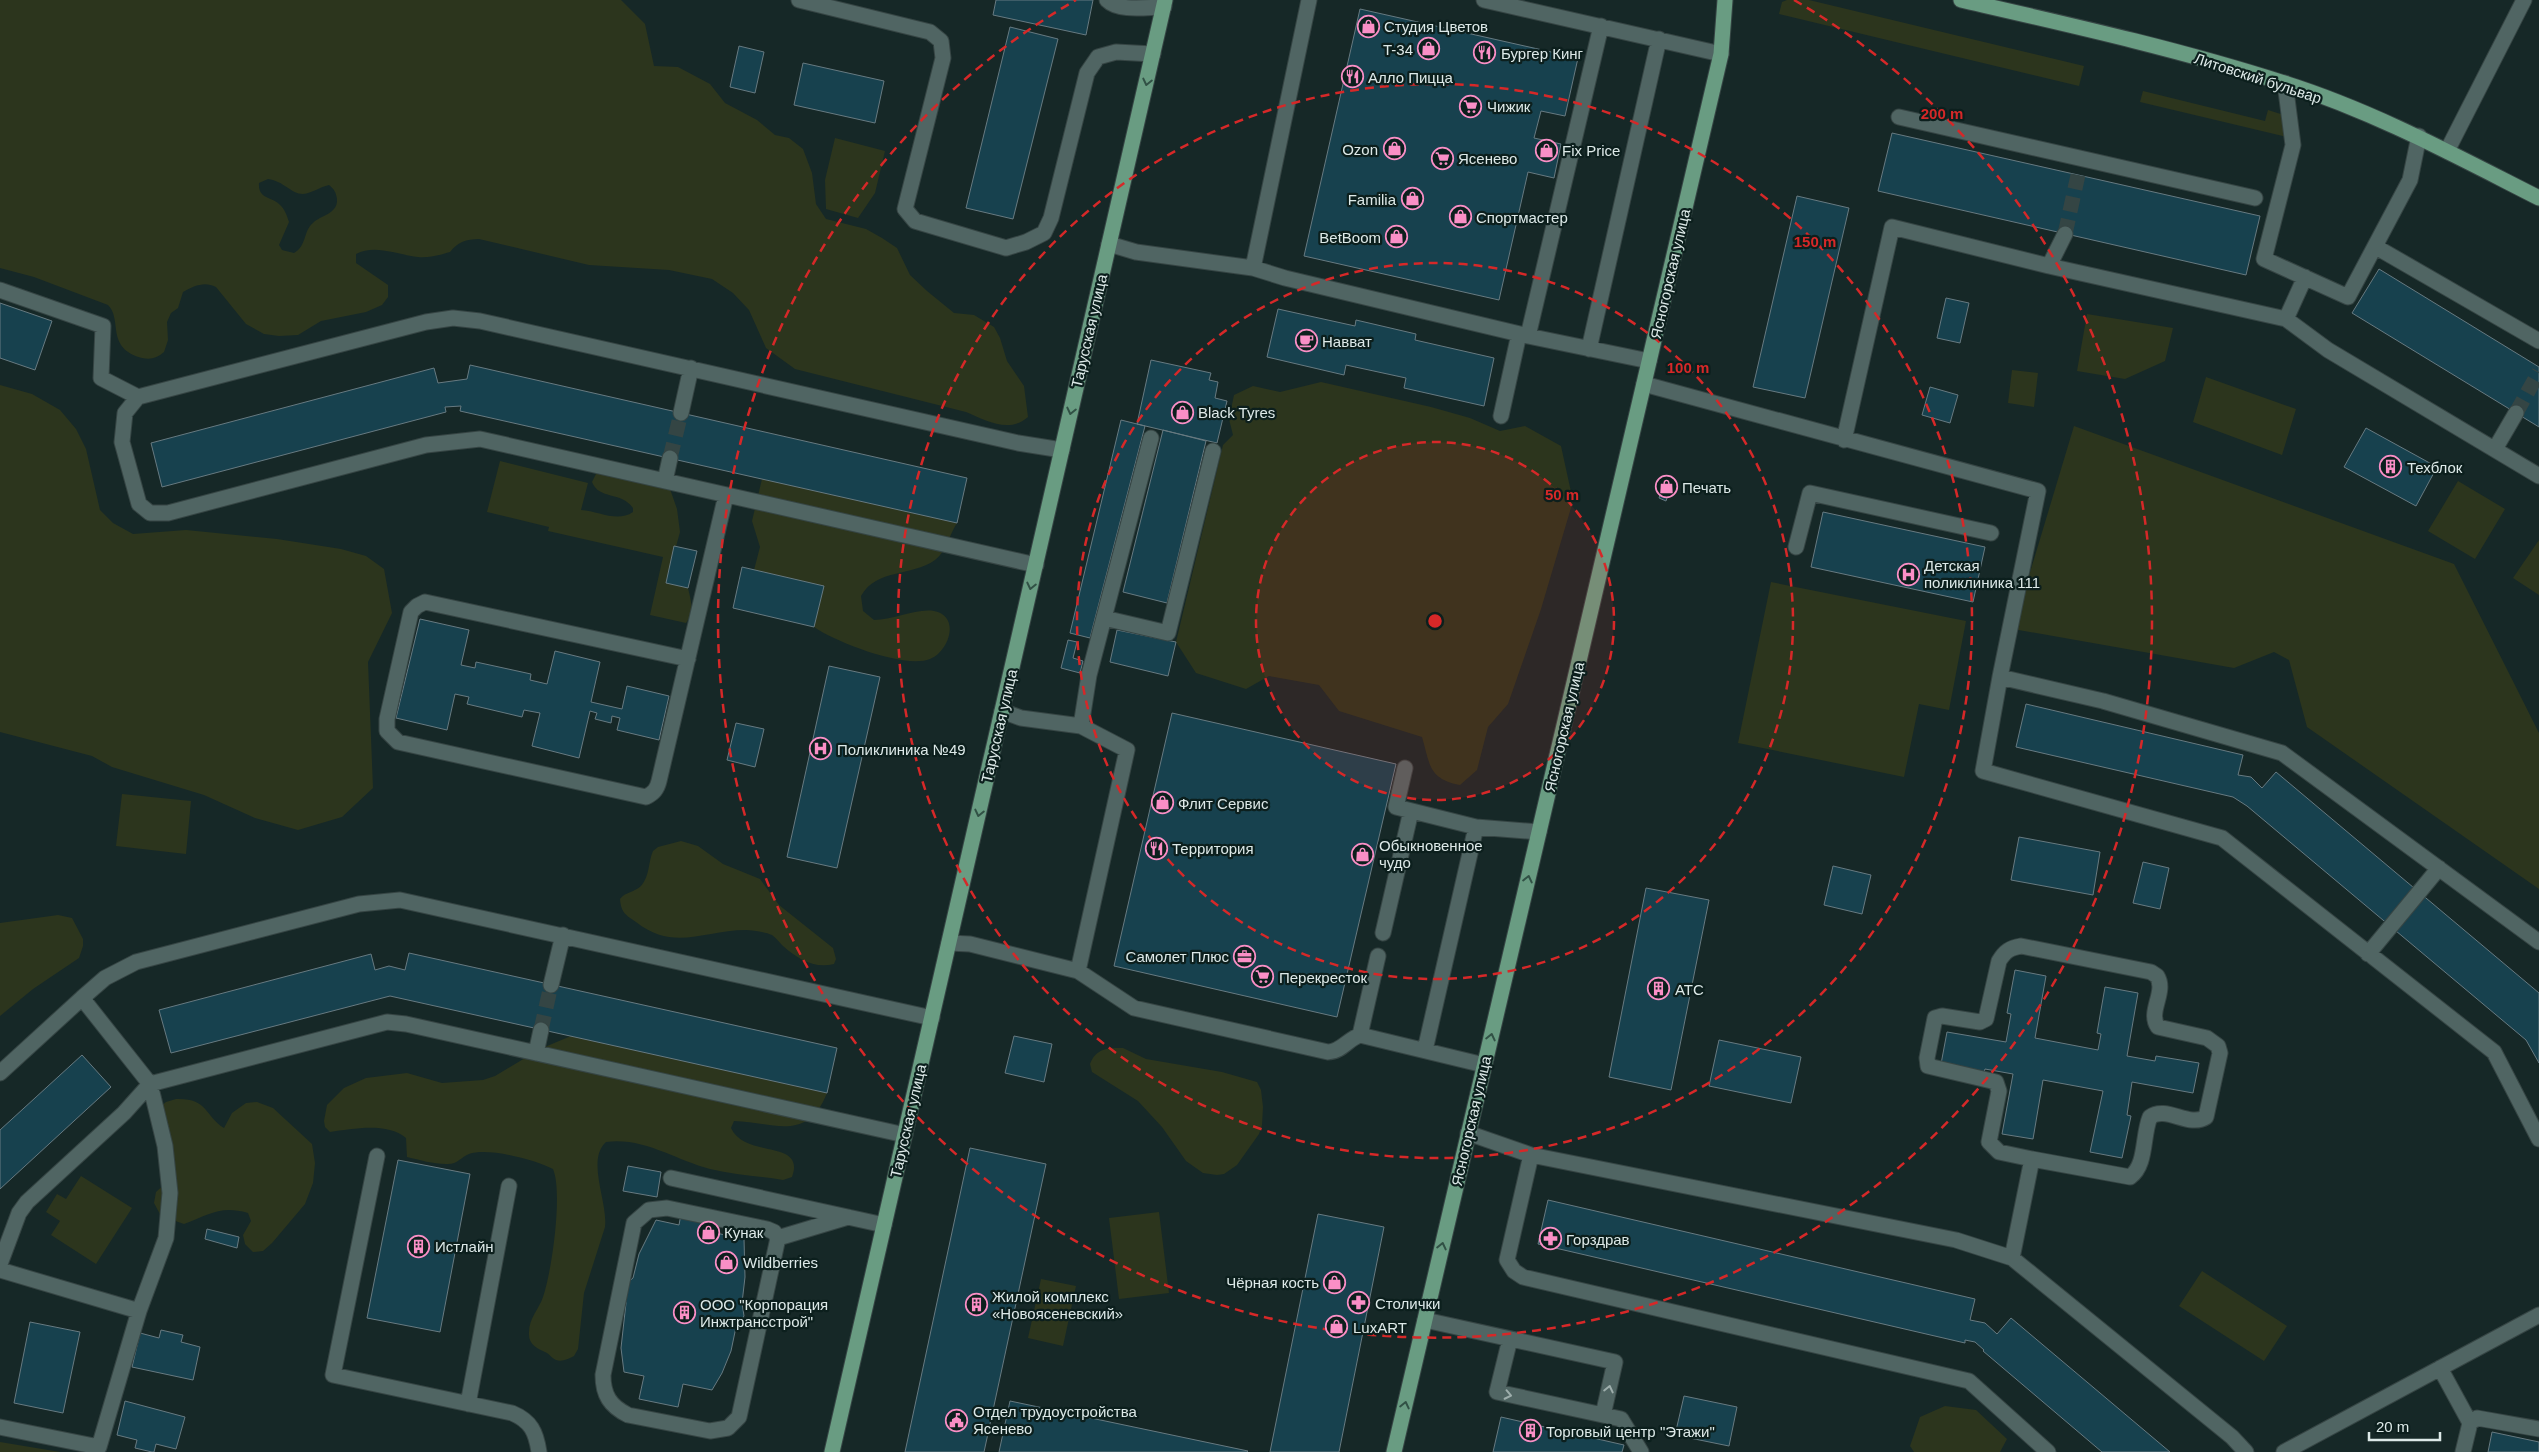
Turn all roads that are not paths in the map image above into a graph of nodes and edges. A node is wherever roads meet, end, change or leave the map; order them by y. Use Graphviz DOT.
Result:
graph roads {
  1 [pos="799,0"];
  2 [pos="1107,0"];
  3 [pos="1309,0"];
  4 [pos="1484,0"];
  5 [pos="1725,0"];
  6 [pos="1961,0"];
  7 [pos="2524,0"];
  8 [pos="1165,4"];
  9 [pos="1601,26"];
  10 [pos="1659,40"];
  11 [pos="1153,54"];
  12 [pos="1721,54"];
  13 [pos="2285,83"];
  14 [pos="1899,116"];
  15 [pos="2420,136"];
  16 [pos="2447,151"];
  17 [pos="2255,198"];
  18 [pos="2539,198"];
  19 [pos="2065,234"];
  20 [pos="1109,244"];
  21 [pos="2376,247"];
  22 [pos="2049,266"];
  23 [pos="1254,268"];
  24 [pos="2305,277"];
  25 [pos="0,290"];
  26 [pos="2286,319"];
  27 [pos="1524,335"];
  28 [pos="2539,341"];
  29 [pos="1589,349"];
  30 [pos="1649,361"];
  31 [pos="691,368"];
  32 [pos="1644,384"];
  33 [pos="138,397"];
  34 [pos="681,413"];
  35 [pos="2516,413"];
  36 [pos="1501,416"];
  37 [pos="1151,438"];
  38 [pos="1844,440"];
  39 [pos="2495,449"];
  40 [pos="1062,450"];
  41 [pos="1213,451"];
  42 [pos="670,458"];
  43 [pos="2539,476"];
  44 [pos="665,481"];
  45 [pos="726,495"];
  46 [pos="1991,533"];
  47 [pos="1796,547"];
  48 [pos="1036,565"];
  49 [pos="1104,618"];
  50 [pos="688,659"];
  51 [pos="2000,677"];
  52 [pos="1002,711"];
  53 [pos="1081,726"];
  54 [pos="1405,768"];
  55 [pos="1411,811"];
  56 [pos="1476,827"];
  57 [pos="1539,832"];
  58 [pos="2439,868"];
  59 [pos="1383,933"];
  60 [pos="563,935"];
  61 [pos="2539,942"];
  62 [pos="949,943"];
  63 [pos="2368,954"];
  64 [pos="1378,956"];
  65 [pos="1078,971"];
  66 [pos="552,985"];
  67 [pos="82,998"];
  68 [pos="932,1018"];
  69 [pos="541,1030"];
  70 [pos="1360,1035"];
  71 [pos="1425,1050"];
  72 [pos="536,1053"];
  73 [pos="1484,1065"];
  74 [pos="0,1073"];
  75 [pos="150,1084"];
  76 [pos="1468,1133"];
  77 [pos="905,1135"];
  78 [pos="2539,1139"];
  79 [pos="1531,1155"];
  80 [pos="377,1156"];
  81 [pos="2032,1159"];
  82 [pos="671,1178"];
  83 [pos="509,1186"];
  84 [pos="848,1217"];
  85 [pos="884,1225"];
  86 [pos="778,1238"];
  87 [pos="2012,1258"];
  88 [pos="0,1264"];
  89 [pos="0,1270"];
  90 [pos="139,1311"];
  91 [pos="2539,1315"];
  92 [pos="1425,1320"];
  93 [pos="1510,1339"];
  94 [pos="2440,1368"];
  95 [pos="468,1404"];
  96 [pos="1603,1415"];
  97 [pos="2470,1423"];
  98 [pos="0,1427"];
  99 [pos="2539,1429"];
  100 [pos="99,1450"];
  101 [pos="539,1452"];
  102 [pos="832,1452"];
  103 [pos="1394,1452"];
  104 [pos="1641,1452"];
  105 [pos="2048,1452"];
  106 [pos="2246,1452"];
  107 [pos="2284,1452"];
  108 [pos="2463,1452"];
  1 -- 11 [label="lane"];
  2 -- 8 [label="lane"];
  3 -- 23 [label="lane"];
  4 -- 9 [label="lane"];
  5 -- 12 [label="main road, Ясногорская улица"];
  6 -- 13 [label="main road, Литовский бульвар"];
  7 -- 16 [label="lane"];
  8 -- 11 [label="main road, Тарусская улица"];
  9 -- 10 [label="lane"];
  9 -- 27 [label="lane"];
  10 -- 12 [label="lane"];
  10 -- 29 [label="lane"];
  11 -- 20 [label="main road, Тарусская улица, one-way"];
  12 -- 30 [label="main road, Ясногорская улица"];
  13 -- 15 [label="main road, Литовский бульвар"];
  13 -- 24 [label="lane"];
  14 -- 17 [label="lane"];
  15 -- 16 [label="main road, Литовский бульвар"];
  15 -- 21 [label="lane"];
  16 -- 18 [label="main road, Литовский бульвар"];
  19 -- 22 [label="lane"];
  20 -- 23 [label="lane"];
  20 -- 40 [label="main road, Тарусская улица, one-way"];
  21 -- 24 [label="lane"];
  21 -- 28 [label="lane"];
  22 -- 26 [label="lane"];
  22 -- 38 [label="lane"];
  23 -- 27 [label="lane"];
  24 -- 26 [label="lane"];
  25 -- 33 [label="lane"];
  26 -- 39 [label="lane"];
  27 -- 29 [label="lane"];
  27 -- 36 [label="lane"];
  29 -- 30 [label="lane"];
  30 -- 32 [label="main road, Ясногорская улица"];
  31 -- 33 [label="lane"];
  31 -- 34 [label="lane"];
  31 -- 40 [label="lane"];
  32 -- 38 [label="lane"];
  32 -- 57 [label="main road, Ясногорская улица"];
  33 -- 44 [label="lane"];
  35 -- 39 [label="lane"];
  37 -- 49 [label="lane"];
  38 -- 51 [label="lane"];
  39 -- 43 [label="lane"];
  40 -- 48 [label="main road, Тарусская улица"];
  41 -- 49 [label="lane"];
  42 -- 44 [label="lane"];
  44 -- 45 [label="lane"];
  45 -- 48 [label="lane"];
  45 -- 50 [label="lane"];
  46 -- 47 [label="lane"];
  48 -- 52 [label="main road, Тарусская улица, one-way"];
  49 -- 53 [label="lane"];
  50 -- 50 [label="lane"];
  51 -- 58 [label="lane"];
  51 -- 63 [label="lane"];
  52 -- 53 [label="lane"];
  52 -- 62 [label="main road, Тарусская улица, one-way"];
  53 -- 65 [label="lane"];
  54 -- 55 [label="lane"];
  55 -- 56 [label="lane"];
  55 -- 59 [label="lane"];
  56 -- 57 [label="lane"];
  56 -- 71 [label="lane"];
  73 -- 57 [label="main road, Ясногорская улица, one-way"];
  58 -- 61 [label="lane"];
  58 -- 63 [label="lane"];
  60 -- 66 [label="lane"];
  60 -- 67 [label="lane"];
  60 -- 68 [label="lane"];
  62 -- 65 [label="lane"];
  62 -- 68 [label="main road, Тарусская улица"];
  63 -- 78 [label="lane"];
  64 -- 70 [label="lane"];
  65 -- 70 [label="lane"];
  67 -- 74 [label="lane"];
  67 -- 75 [label="lane"];
  68 -- 77 [label="main road, Тарусская улица"];
  69 -- 72 [label="lane"];
  70 -- 71 [label="lane"];
  71 -- 73 [label="lane"];
  72 -- 75 [label="lane"];
  72 -- 77 [label="lane"];
  73 -- 76 [label="main road, Ясногорская улица"];
  75 -- 88 [label="lane"];
  75 -- 90 [label="lane"];
  76 -- 79 [label="lane"];
  92 -- 76 [label="main road, Ясногорская улица, one-way"];
  77 -- 85 [label="main road, Тарусская улица"];
  79 -- 87 [label="lane"];
  79 -- 105 [label="lane"];
  80 -- 95 [label="lane"];
  81 -- 81 [label="lane"];
  81 -- 87 [label="lane"];
  82 -- 84 [label="lane"];
  83 -- 95 [label="lane"];
  84 -- 85 [label="lane"];
  84 -- 86 [label="lane"];
  85 -- 102 [label="main road, Тарусская улица"];
  86 -- 86 [label="lane"];
  87 -- 106 [label="lane"];
  89 -- 90 [label="lane"];
  90 -- 100 [label="lane"];
  91 -- 94 [label="lane"];
  92 -- 93 [label="lane"];
  103 -- 92 [label="main road, Ясногорская улица, one-way"];
  96 -- 93 [label="lane, one-way"];
  93 -- 96 [label="lane, one-way"];
  94 -- 97 [label="lane"];
  94 -- 107 [label="lane"];
  95 -- 101 [label="lane"];
  96 -- 104 [label="lane"];
  97 -- 99 [label="lane"];
  97 -- 108 [label="lane"];
  98 -- 100 [label="lane"];
}
